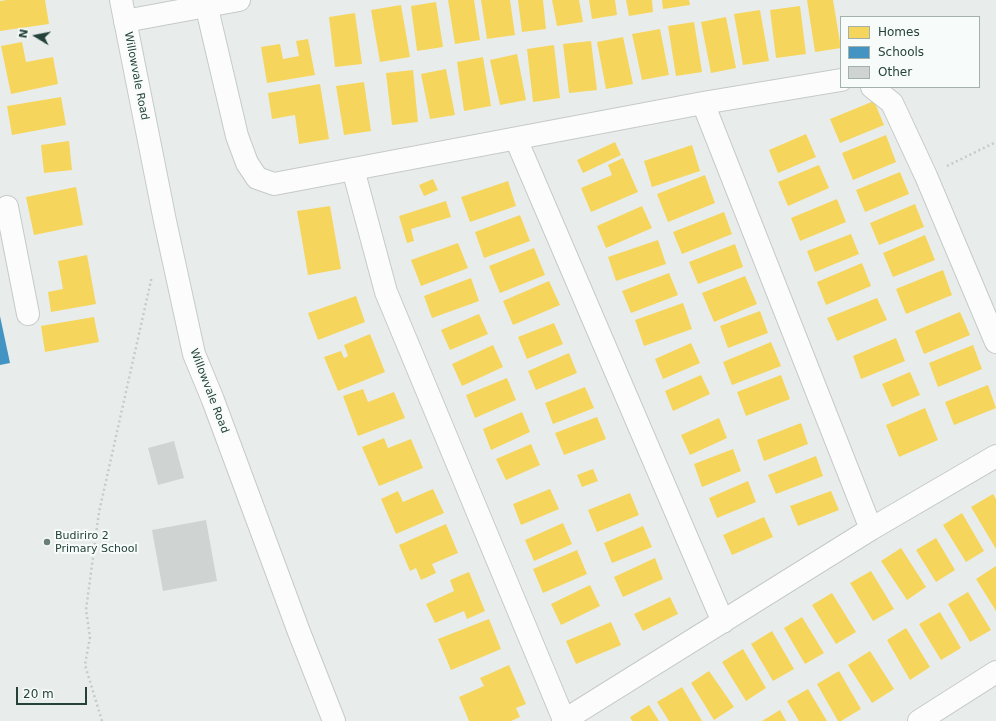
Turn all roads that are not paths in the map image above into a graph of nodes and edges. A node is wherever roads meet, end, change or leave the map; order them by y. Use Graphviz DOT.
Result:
graph roads {
  1 [pos="239,0"];
  2 [pos="206,3"];
  3 [pos="123,10"];
  4 [pos="840,80"];
  5 [pos="873,88"];
  6 [pos="703,103"];
  7 [pos="516,139"];
  8 [pos="353,169"];
  9 [pos="7,206"];
  10 [pos="8,254"];
  11 [pos="28,314"];
  12 [pos="996,342"];
  13 [pos="996,456"];
  14 [pos="871,529"];
  15 [pos="723,622"];
  16 [pos="996,672"];
  17 [pos="563,720"];
  18 [pos="334,721"];
  19 [pos="920,721"];
  1 -- 2 [label="street"];
  2 -- 3 [label="street"];
  2 -- 8 [label="street"];
  3 -- 18 [label="street, Willowvale Road"];
  4 -- 6 [label="street"];
  5 -- 12 [label="street"];
  6 -- 7 [label="street"];
  6 -- 14 [label="street"];
  7 -- 8 [label="street"];
  7 -- 15 [label="street"];
  8 -- 17 [label="street"];
  9 -- 10 [label="street"];
  10 -- 11 [label="street"];
  13 -- 14 [label="street"];
  14 -- 15 [label="street"];
  15 -- 17 [label="street"];
  16 -- 19 [label="street"];
}
